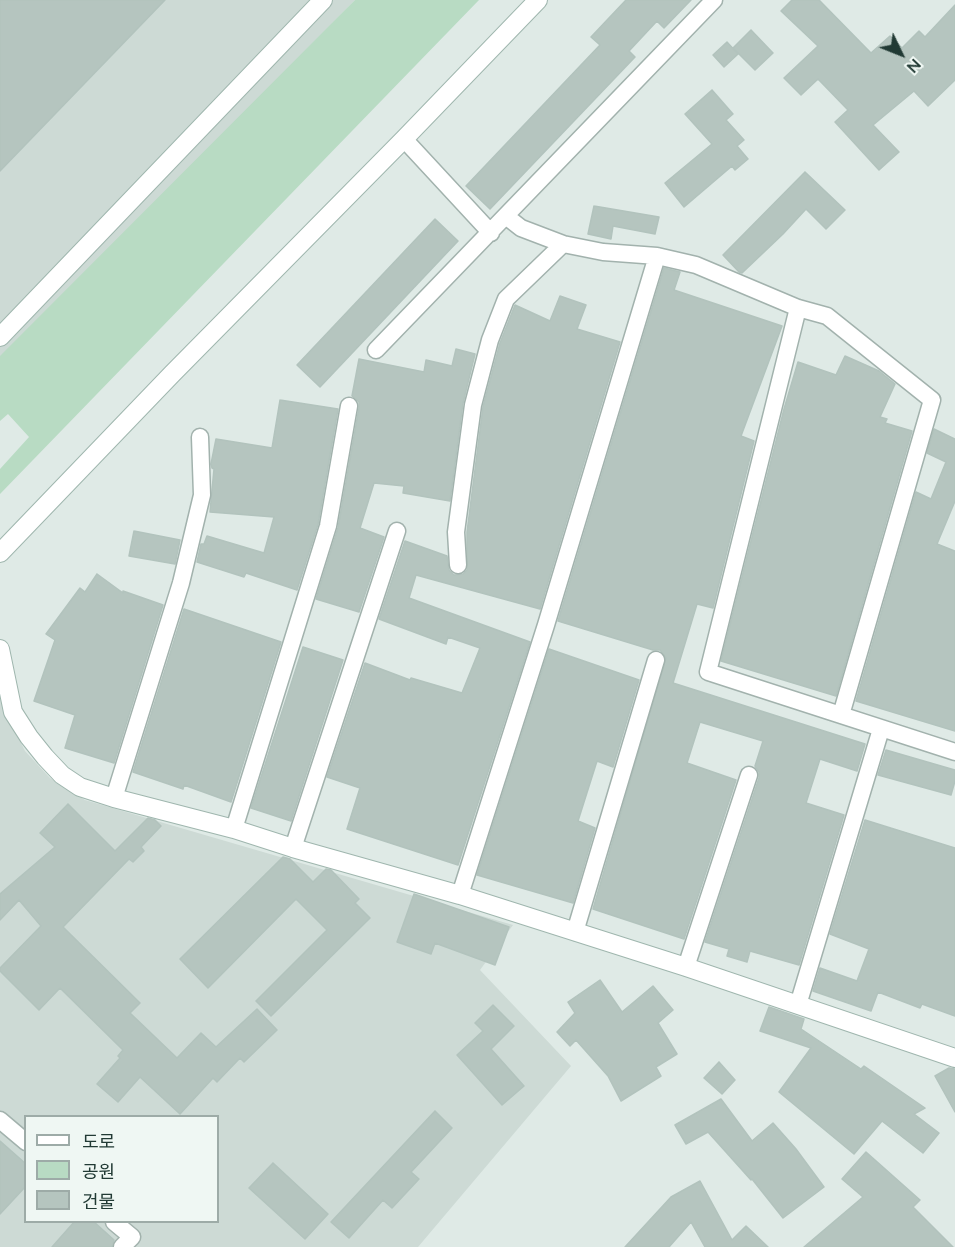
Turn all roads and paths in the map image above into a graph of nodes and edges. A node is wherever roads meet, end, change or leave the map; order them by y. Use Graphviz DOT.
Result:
graph roads {
  1 [pos="323,0"];
  2 [pos="537,0"];
  3 [pos="714,0"];
  4 [pos="404,140"];
  5 [pos="507,217"];
  6 [pos="491,233"];
  7 [pos="563,244"];
  8 [pos="657,256"];
  9 [pos="798,308"];
  10 [pos="0,337"];
  11 [pos="376,350"];
  12 [pos="349,406"];
  13 [pos="200,437"];
  14 [pos="397,531"];
  15 [pos="0,553"];
  16 [pos="458,565"];
  17 [pos="0,649"];
  18 [pos="656,660"];
  19 [pos="841,715"];
  20 [pos="881,729"];
  21 [pos="955,752"];
  22 [pos="749,775"];
  23 [pos="114,798"];
  24 [pos="234,829"];
  25 [pos="293,848"];
  26 [pos="460,895"];
  27 [pos="575,932"];
  28 [pos="686,967"];
  29 [pos="798,1005"];
  30 [pos="955,1058"];
  31 [pos="0,1120"];
  32 [pos="24,1140"];
  33 [pos="116,1223"];
  34 [pos="122,1247"];
  1 -- 10 [label="street"];
  2 -- 4 [label="street"];
  3 -- 5 [label="street"];
  4 -- 6 [label="street"];
  4 -- 15 [label="street"];
  5 -- 6 [label="street"];
  5 -- 7 [label="street"];
  6 -- 11 [label="street"];
  7 -- 8 [label="street"];
  7 -- 16 [label="street"];
  8 -- 9 [label="street"];
  8 -- 26 [label="street"];
  9 -- 19 [label="street"];
  9 -- 19 [label="street"];
  12 -- 24 [label="street"];
  13 -- 23 [label="street"];
  14 -- 25 [label="street"];
  17 -- 23 [label="street"];
  18 -- 27 [label="street"];
  19 -- 20 [label="street"];
  20 -- 21 [label="street"];
  20 -- 29 [label="street"];
  22 -- 28 [label="street"];
  23 -- 24 [label="street"];
  24 -- 25 [label="street"];
  25 -- 26 [label="street"];
  26 -- 27 [label="street"];
  27 -- 28 [label="street"];
  28 -- 29 [label="street"];
  29 -- 30 [label="street"];
  31 -- 32 [label="street"];
  33 -- 34 [label="street"];
}
